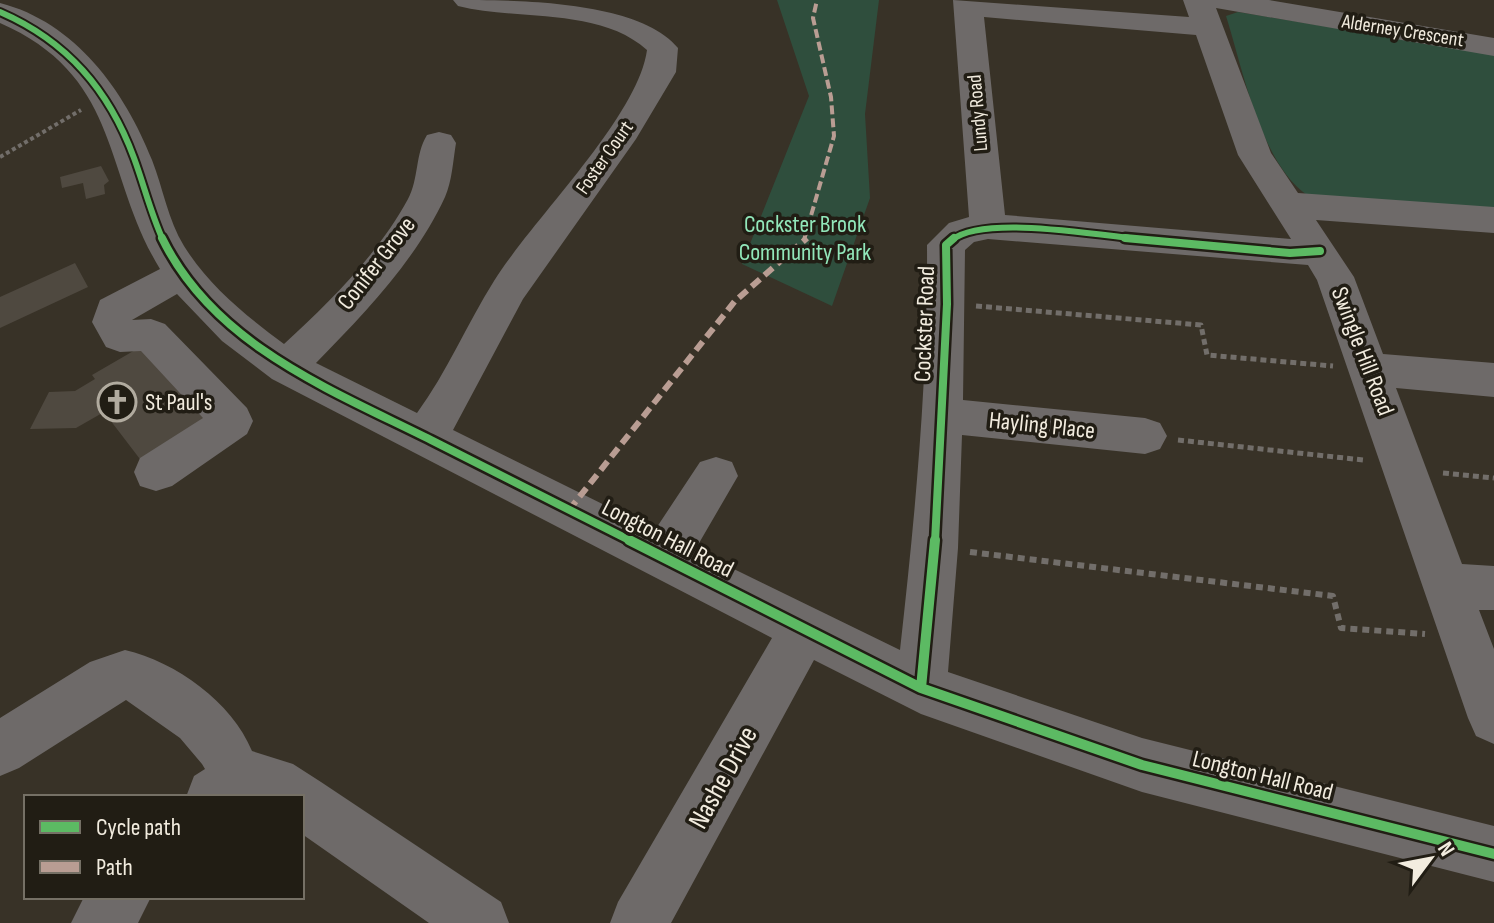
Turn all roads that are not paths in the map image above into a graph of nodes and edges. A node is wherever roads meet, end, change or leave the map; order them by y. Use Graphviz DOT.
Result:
graph roads {
  1 [pos="468,0"];
  2 [pos="968,4"];
  3 [pos="560,5"];
  4 [pos="1207,9"];
  5 [pos="0,12"];
  6 [pos="1494,47"];
  7 [pos="439,143"];
  8 [pos="1288,205"];
  9 [pos="1494,220"];
  10 [pos="988,226"];
  11 [pos="1320,251"];
  12 [pos="182,274"];
  13 [pos="286,367"];
  14 [pos="1370,369"];
  15 [pos="1494,380"];
  16 [pos="940,415"];
  17 [pos="425,436"];
  18 [pos="1145,436"];
  19 [pos="156,472"];
  20 [pos="716,476"];
  21 [pos="663,559"];
  22 [pos="1447,585"];
  23 [pos="1494,588"];
  24 [pos="804,630"];
  25 [pos="921,688"];
  26 [pos="1494,718"];
  27 [pos="0,749"];
  28 [pos="223,789"];
  29 [pos="293,795"];
  30 [pos="304,802"];
  31 [pos="1494,854"];
  32 [pos="120,899"];
  33 [pos="100,923"];
  34 [pos="480,923"];
  35 [pos="639,923"];
  1 -- 3 [label="street, Foster Court"];
  2 -- 4 [label="street, Alderney Crescent"];
  2 -- 10 [label="street, Lundy Road"];
  3 -- 17 [label="street, Foster Court"];
  4 -- 6 [label="street, Alderney Crescent"];
  4 -- 8 [label="street, Swingle Hill Road"];
  5 -- 12 [label="street, Longton Hall Road"];
  7 -- 13 [label="street, Conifer Grove"];
  8 -- 9 [label="street"];
  8 -- 11 [label="street, Swingle Hill Road"];
  10 -- 11 [label="street, Cockster Road"];
  10 -- 16 [label="street, Cockster Road"];
  11 -- 14 [label="street, Swingle Hill Road"];
  12 -- 13 [label="street, Longton Hall Road"];
  12 -- 19 [label="street"];
  13 -- 17 [label="street, Longton Hall Road"];
  14 -- 15 [label="street"];
  14 -- 22 [label="street, Swingle Hill Road"];
  16 -- 18 [label="street, Hayling Place"];
  16 -- 25 [label="street, Cockster Road"];
  17 -- 21 [label="street, Longton Hall Road"];
  20 -- 21 [label="street"];
  21 -- 24 [label="street, Longton Hall Road"];
  22 -- 23 [label="street"];
  22 -- 26 [label="street, Swingle Hill Road"];
  24 -- 25 [label="street, Longton Hall Road"];
  24 -- 35 [label="street, Nashe Drive"];
  25 -- 31 [label="street, Longton Hall Road"];
  27 -- 28 [label="street"];
  28 -- 29 [label="street"];
  30 -- 34 [label="street"];
  32 -- 33 [label="street"];
}
